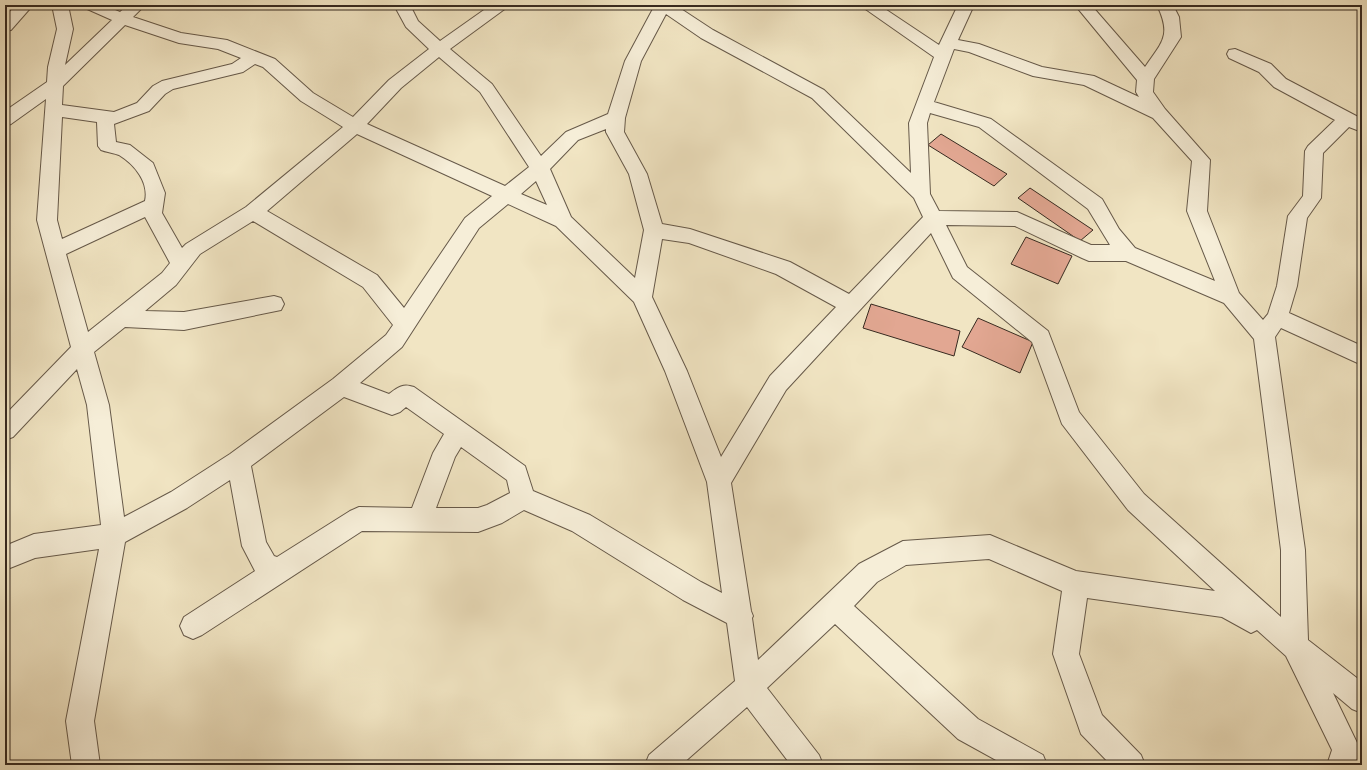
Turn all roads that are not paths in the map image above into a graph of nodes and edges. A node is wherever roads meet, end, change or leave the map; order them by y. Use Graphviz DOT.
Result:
graph roads {
  1 [pos="25,5"];
  2 [pos="60,5"];
  3 [pos="90,5"];
  4 [pos="138,5"];
  5 [pos="402,5"];
  6 [pos="502,5"];
  7 [pos="664,5"];
  8 [pos="869,5"];
  9 [pos="966,5"];
  10 [pos="1083,5"];
  11 [pos="1164,5"];
  12 [pos="122,19"];
  13 [pos="5,26"];
  14 [pos="439,49"];
  15 [pos="946,50"];
  16 [pos="1235,54"];
  17 [pos="254,57"];
  18 [pos="1146,79"];
  19 [pos="55,84"];
  20 [pos="924,105"];
  21 [pos="53,110"];
  22 [pos="1159,113"];
  23 [pos="105,117"];
  24 [pos="616,118"];
  25 [pos="5,120"];
  26 [pos="1354,122"];
  27 [pos="355,126"];
  28 [pos="540,168"];
  29 [pos="921,194"];
  30 [pos="507,195"];
  31 [pos="154,205"];
  32 [pos="253,212"];
  33 [pos="933,218"];
  34 [pos="563,221"];
  35 [pos="654,230"];
  36 [pos="56,250"];
  37 [pos="1128,253"];
  38 [pos="181,264"];
  39 [pos="642,297"];
  40 [pos="1231,298"];
  41 [pos="274,304"];
  42 [pos="851,305"];
  43 [pos="1277,317"];
  44 [pos="121,318"];
  45 [pos="405,324"];
  46 [pos="1264,336"];
  47 [pos="83,348"];
  48 [pos="1362,356"];
  49 [pos="341,386"];
  50 [pos="5,430"];
  51 [pos="458,431"];
  52 [pos="238,462"];
  53 [pos="719,482"];
  54 [pos="523,498"];
  55 [pos="420,519"];
  56 [pos="114,535"];
  57 [pos="5,558"];
  58 [pos="279,570"];
  59 [pos="1076,584"];
  60 [pos="835,606"];
  61 [pos="740,616"];
  62 [pos="193,626"];
  63 [pos="1295,647"];
  64 [pos="749,688"];
  65 [pos="1362,700"];
  66 [pos="86,765"];
  67 [pos="659,765"];
  68 [pos="809,765"];
  69 [pos="1032,765"];
  70 [pos="1132,765"];
  71 [pos="1341,765"];
  1 -- 13 [label="street"];
  2 -- 19 [label="street"];
  3 -- 12 [label="street"];
  4 -- 12 [label="street"];
  5 -- 14 [label="street"];
  6 -- 14 [label="street"];
  7 -- 24 [label="street"];
  7 -- 29 [label="street"];
  8 -- 15 [label="street"];
  9 -- 15 [label="street"];
  10 -- 18 [label="street"];
  11 -- 18 [label="street"];
  12 -- 17 [label="street"];
  12 -- 19 [label="street"];
  14 -- 27 [label="street"];
  14 -- 28 [label="street"];
  15 -- 20 [label="street"];
  15 -- 22 [label="street"];
  16 -- 26 [label="street"];
  17 -- 23 [label="street"];
  17 -- 27 [label="street"];
  18 -- 22 [label="street"];
  19 -- 21 [label="street"];
  19 -- 25 [label="street"];
  20 -- 29 [label="street"];
  20 -- 37 [label="street"];
  21 -- 23 [label="street"];
  21 -- 36 [label="street"];
  22 -- 40 [label="street"];
  23 -- 31 [label="street"];
  24 -- 28 [label="street"];
  24 -- 35 [label="street"];
  26 -- 43 [label="street"];
  27 -- 30 [label="street"];
  27 -- 32 [label="street"];
  28 -- 30 [label="street"];
  28 -- 34 [label="street"];
  29 -- 33 [label="street"];
  30 -- 34 [label="street"];
  30 -- 45 [label="street"];
  31 -- 36 [label="street"];
  31 -- 38 [label="street"];
  32 -- 38 [label="street"];
  32 -- 45 [label="street"];
  33 -- 37 [label="street"];
  33 -- 42 [label="street"];
  33 -- 63 [label="street"];
  34 -- 39 [label="street"];
  35 -- 39 [label="street"];
  35 -- 42 [label="street"];
  36 -- 47 [label="street"];
  37 -- 40 [label="street"];
  38 -- 44 [label="street"];
  39 -- 53 [label="street"];
  40 -- 46 [label="street"];
  41 -- 44 [label="street"];
  42 -- 53 [label="street"];
  43 -- 46 [label="street"];
  43 -- 48 [label="street"];
  44 -- 47 [label="street"];
  45 -- 49 [label="street"];
  46 -- 63 [label="street"];
  47 -- 50 [label="street"];
  47 -- 56 [label="street"];
  49 -- 51 [label="street"];
  49 -- 52 [label="street"];
  51 -- 54 [label="street"];
  51 -- 55 [label="street"];
  52 -- 56 [label="street"];
  52 -- 58 [label="street"];
  53 -- 61 [label="street"];
  54 -- 55 [label="street"];
  54 -- 61 [label="street"];
  55 -- 58 [label="street"];
  56 -- 57 [label="street"];
  56 -- 66 [label="street"];
  58 -- 62 [label="street"];
  59 -- 60 [label="street"];
  59 -- 63 [label="street"];
  59 -- 70 [label="street"];
  60 -- 64 [label="street"];
  60 -- 69 [label="street"];
  61 -- 64 [label="street"];
  63 -- 65 [label="street"];
  63 -- 71 [label="street"];
  64 -- 67 [label="street"];
  64 -- 68 [label="street"];
}
